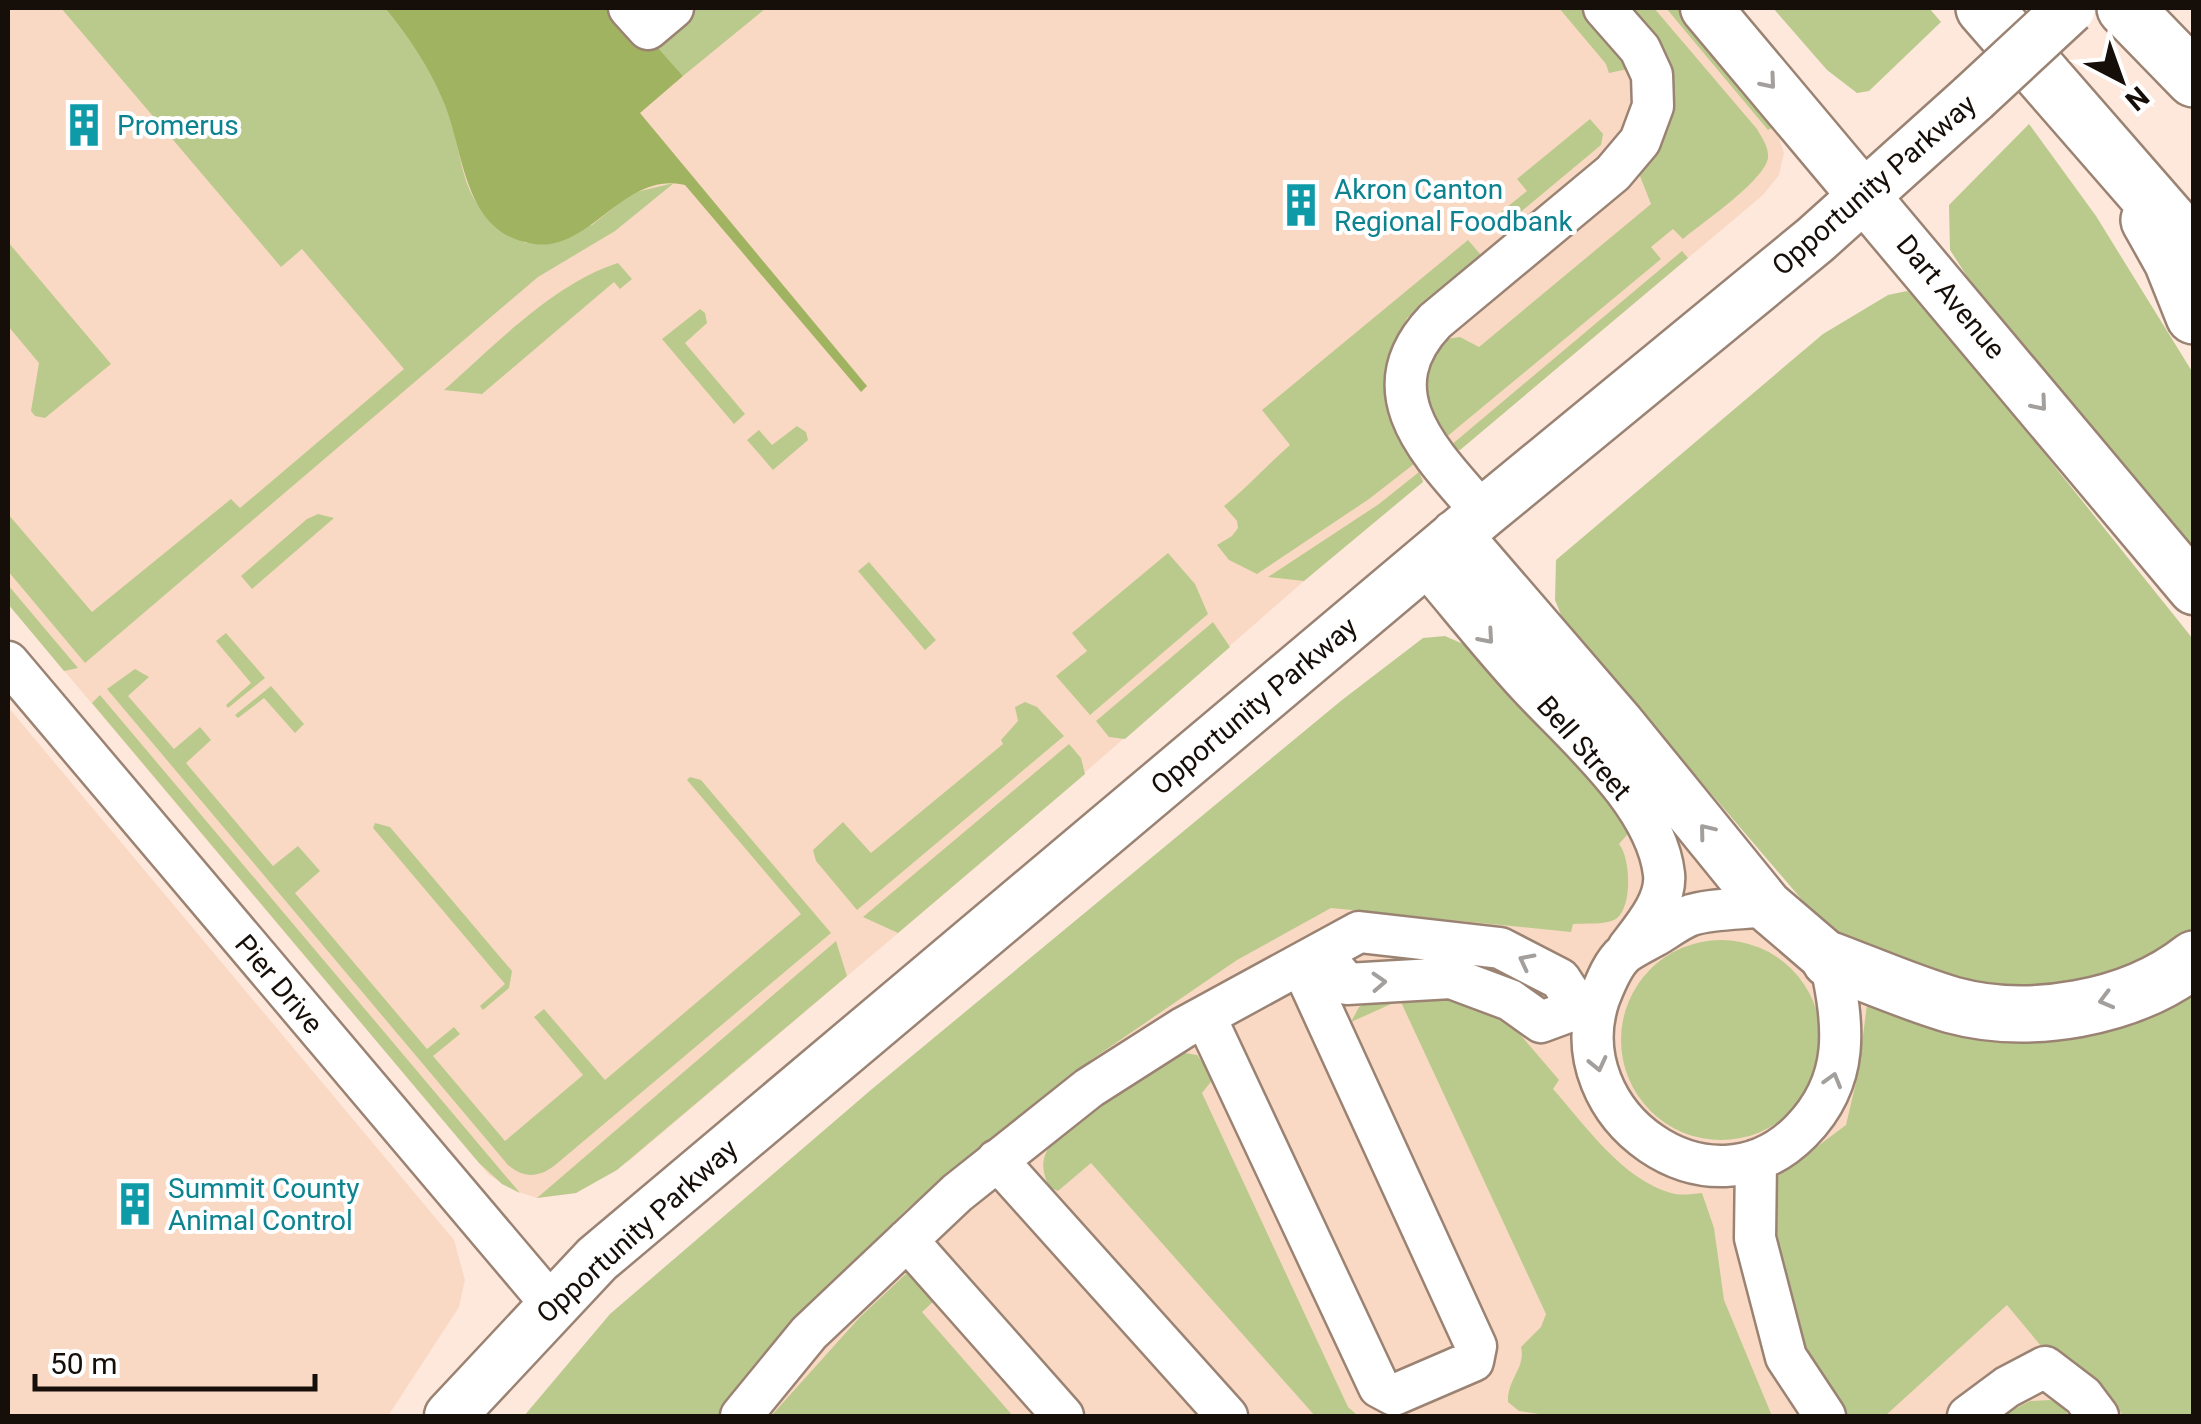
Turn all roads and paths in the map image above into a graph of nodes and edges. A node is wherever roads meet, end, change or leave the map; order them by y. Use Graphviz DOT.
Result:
graph roads {
  1 [pos="629,8"];
  2 [pos="673,8"];
  3 [pos="1604,8"];
  4 [pos="1706,8"];
  5 [pos="1984,8"];
  6 [pos="2070,8"];
  7 [pos="2125,8"];
  8 [pos="2194,79"];
  9 [pos="2112,152"];
  10 [pos="1866,195"];
  11 [pos="2194,249"];
  12 [pos="2194,316"];
  13 [pos="1454,537"];
  14 [pos="2188,582"];
  15 [pos="8,662"];
  16 [pos="1767,906"];
  17 [pos="1623,954"];
  18 [pos="1311,959"];
  19 [pos="2194,959"];
  20 [pos="1830,960"];
  21 [pos="1587,1009"];
  22 [pos="1205,1016"];
  23 [pos="998,1160"];
  24 [pos="1756,1160"];
  25 [pos="907,1240"];
  26 [pos="552,1305"];
  27 [pos="450,1416"];
  28 [pos="741,1416"];
  29 [pos="1063,1416"];
  30 [pos="1227,1416"];
  31 [pos="1825,1416"];
  32 [pos="1968,1416"];
  33 [pos="2098,1416"];
  1 -- 2 [label="street"];
  3 -- 13 [label="street"];
  4 -- 10 [label="main road, Dart Avenue, one-way"];
  5 -- 9 [label="highway"];
  6 -- 10 [label="main road, Opportunity Parkway, bridge"];
  7 -- 8 [label="highway"];
  9 -- 11 [label="highway"];
  9 -- 12 [label="highway"];
  10 -- 13 [label="main road, Opportunity Parkway"];
  10 -- 14 [label="main road, Dart Avenue, one-way"];
  16 -- 13 [label="main road, Bell Street, one-way"];
  13 -- 17 [label="street, Bell Street, one-way"];
  13 -- 26 [label="main road, Opportunity Parkway"];
  15 -- 26 [label="street, Pier Drive"];
  16 -- 17 [label="street"];
  16 -- 20 [label="main road, Bell Street"];
  17 -- 21 [label="street, Bell Street"];
  18 -- 21 [label="street"];
  18 -- 22 [label="street"];
  18 -- 22 [label="street"];
  19 -- 20 [label="highway, one-way"];
  24 -- 20 [label="street, Bell Street, one-way"];
  21 -- 24 [label="street, Bell Street, one-way"];
  22 -- 23 [label="street"];
  23 -- 25 [label="street"];
  23 -- 30 [label="street"];
  24 -- 31 [label="street"];
  25 -- 28 [label="street"];
  25 -- 29 [label="street"];
  26 -- 27 [label="main road, Opportunity Parkway"];
  32 -- 33 [label="street"];
}
